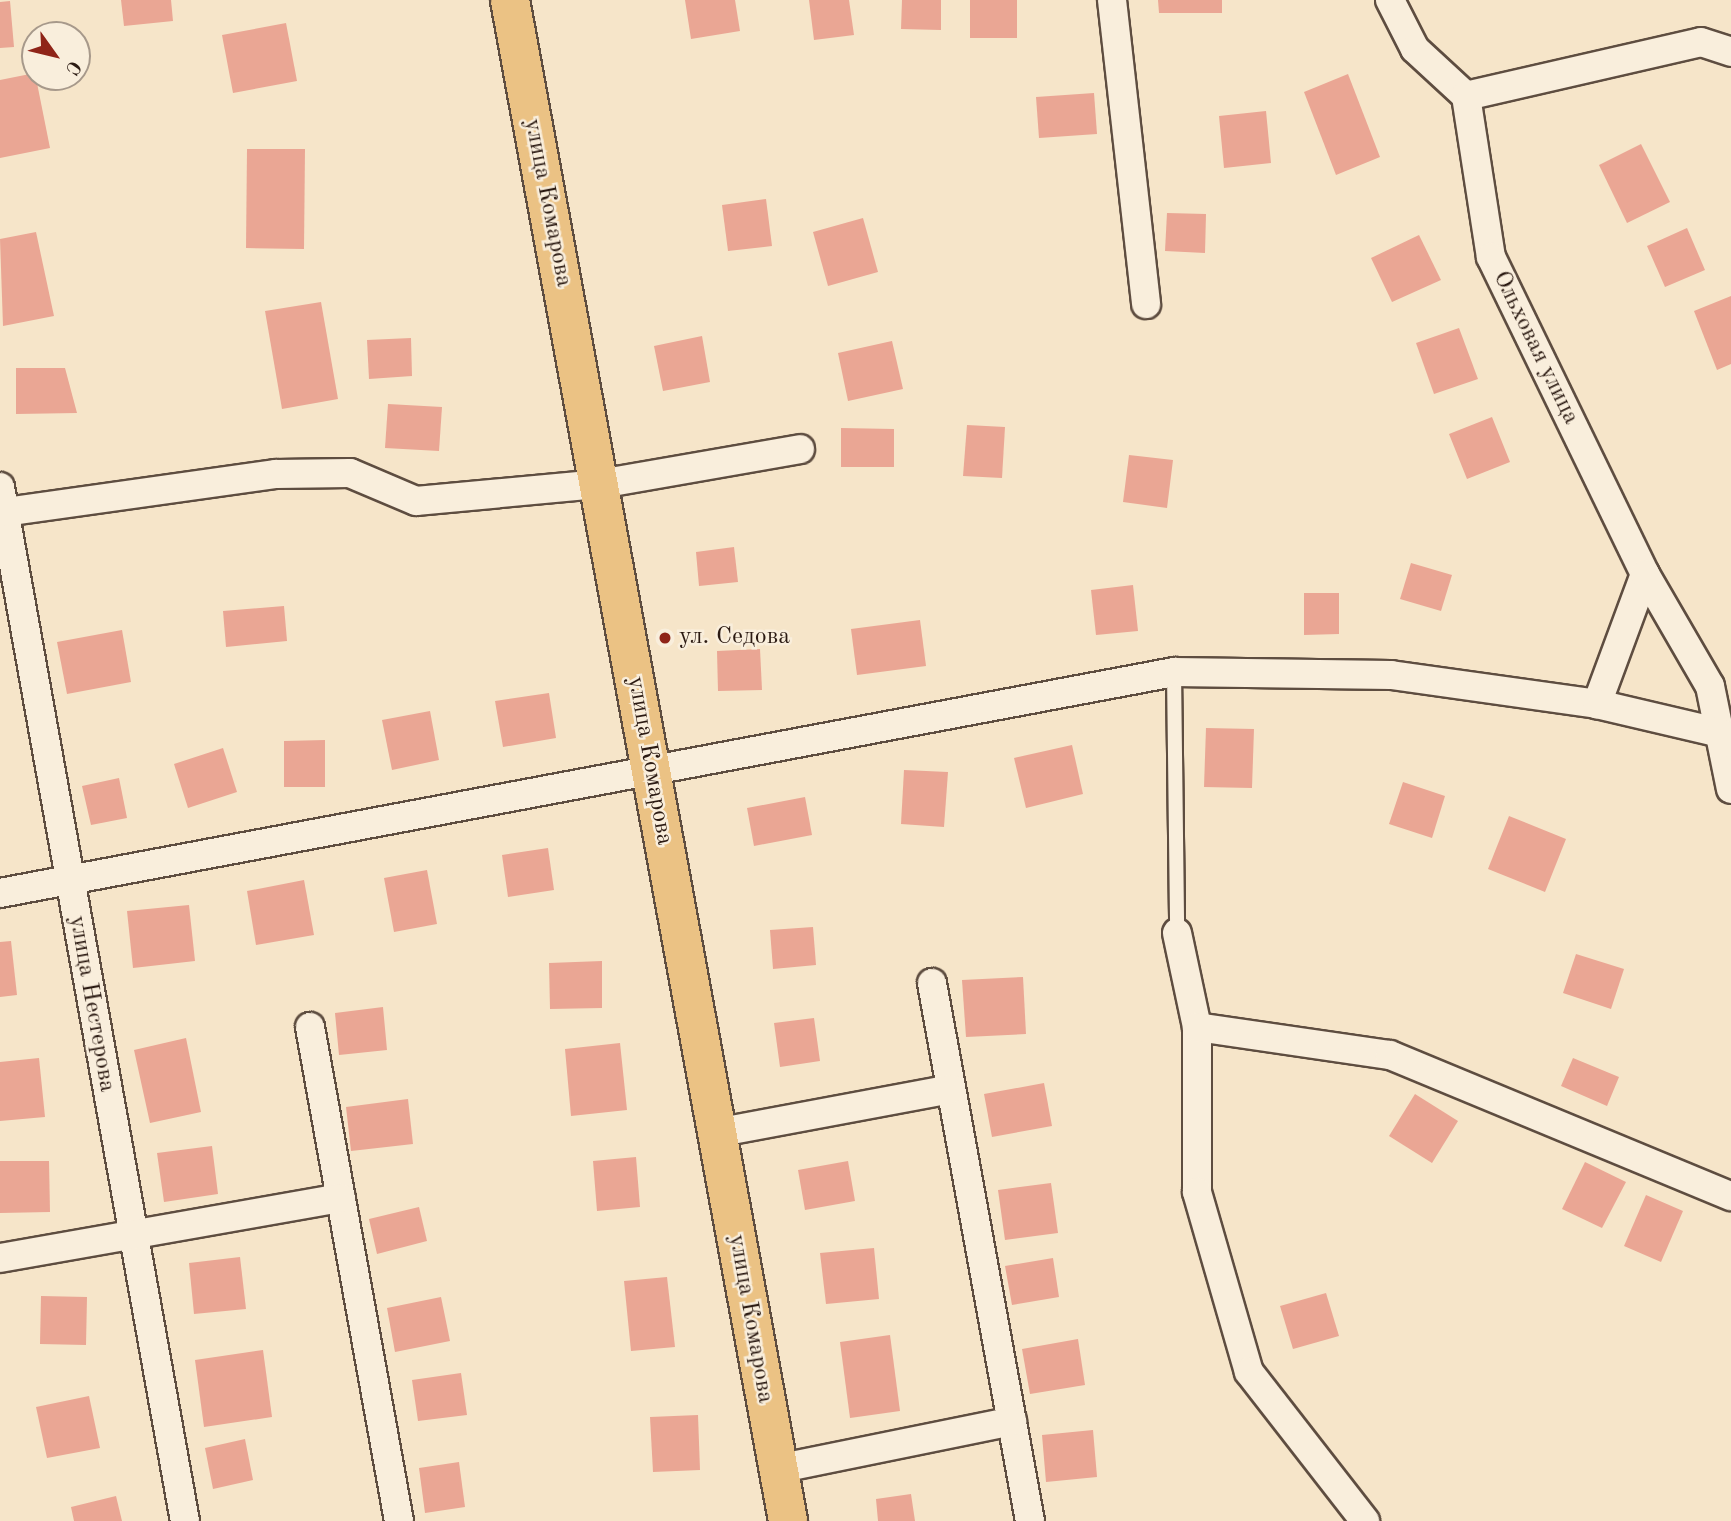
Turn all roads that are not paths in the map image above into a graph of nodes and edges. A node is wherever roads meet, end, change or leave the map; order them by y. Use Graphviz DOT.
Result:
graph roads {
  1 [pos="513,0"];
  2 [pos="1112,0"];
  3 [pos="1390,0"];
  4 [pos="1731,52"];
  5 [pos="1466,96"];
  6 [pos="1146,304"];
  7 [pos="800,449"];
  8 [pos="600,484"];
  9 [pos="3,500"];
  10 [pos="1645,575"];
  11 [pos="1174,672"];
  12 [pos="1597,704"];
  13 [pos="1726,738"];
  14 [pos="651,774"];
  15 [pos="1731,789"];
  16 [pos="68,880"];
  17 [pos="0,893"];
  18 [pos="1177,933"];
  19 [pos="932,983"];
  20 [pos="310,1027"];
  21 [pos="1197,1027"];
  22 [pos="951,1088"];
  23 [pos="716,1133"];
  24 [pos="1731,1196"];
  25 [pos="341,1198"];
  26 [pos="133,1237"];
  27 [pos="0,1258"];
  28 [pos="1012,1421"];
  29 [pos="777,1469"];
  30 [pos="186,1521"];
  31 [pos="399,1521"];
  32 [pos="788,1521"];
  33 [pos="1030,1521"];
  34 [pos="1366,1521"];
  1 -- 8 [label="main road, улица Комарова"];
  2 -- 6 [label="street"];
  3 -- 5 [label="street"];
  4 -- 5 [label="street"];
  5 -- 10 [label="street, Ольховая улица"];
  7 -- 8 [label="street"];
  8 -- 9 [label="street"];
  8 -- 14 [label="main road, улица Комарова"];
  9 -- 16 [label="street, улица Нестерова"];
  10 -- 12 [label="street"];
  10 -- 13 [label="street, Ольховая улица"];
  11 -- 12 [label="street"];
  11 -- 14 [label="street"];
  11 -- 18 [label="lane"];
  12 -- 13 [label="street"];
  13 -- 15 [label="street, Ольховая улица"];
  14 -- 16 [label="street"];
  14 -- 23 [label="main road, улица Комарова"];
  16 -- 17 [label="street"];
  16 -- 26 [label="street, улица Нестерова"];
  18 -- 21 [label="street"];
  19 -- 22 [label="street"];
  20 -- 25 [label="street"];
  21 -- 24 [label="street"];
  21 -- 34 [label="street"];
  22 -- 23 [label="street"];
  22 -- 28 [label="street"];
  23 -- 29 [label="main road, улица Комарова"];
  25 -- 26 [label="street"];
  25 -- 31 [label="street"];
  26 -- 27 [label="street"];
  26 -- 30 [label="street, улица Нестерова"];
  28 -- 29 [label="street"];
  28 -- 33 [label="street"];
  29 -- 32 [label="main road, улица Комарова"];
}
